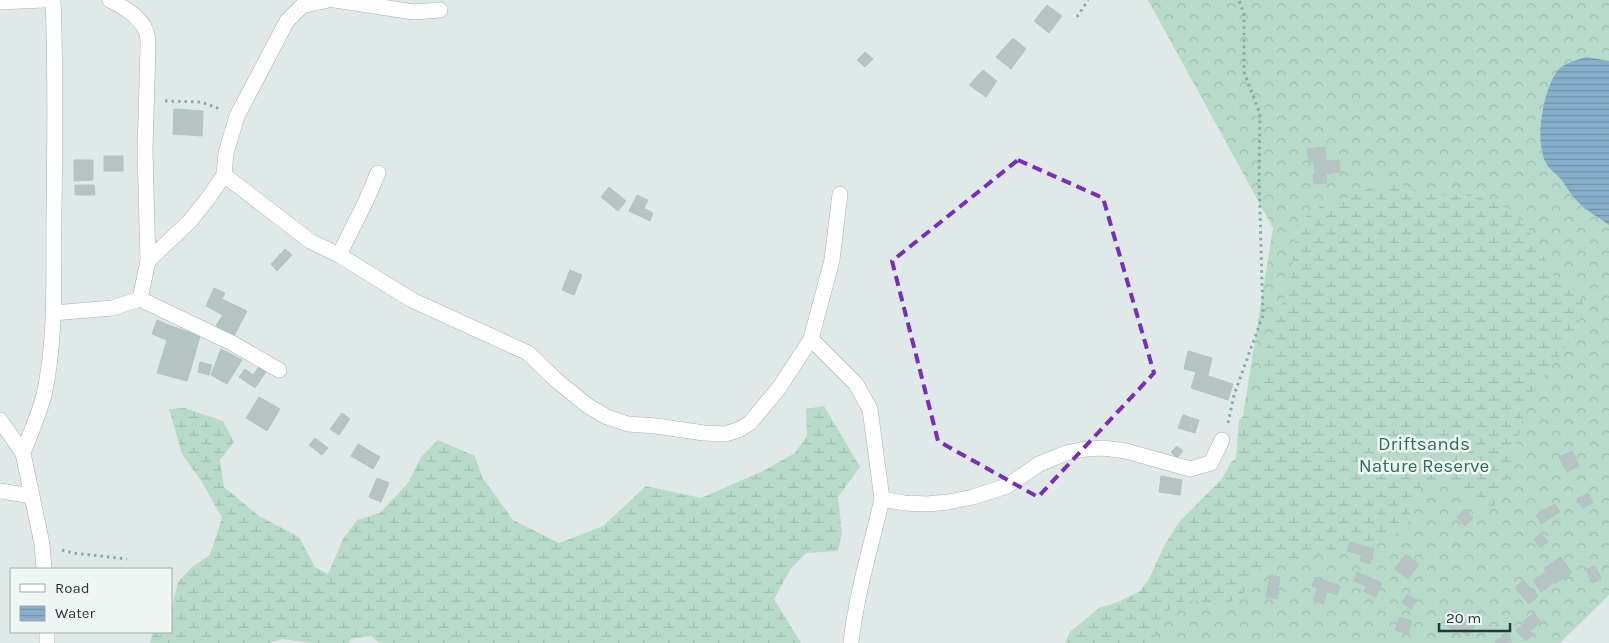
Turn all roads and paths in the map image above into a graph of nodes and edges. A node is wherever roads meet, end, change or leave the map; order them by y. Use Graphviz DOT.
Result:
graph roads {
  1 [pos="44,0"];
  2 [pos="53,0"];
  3 [pos="110,0"];
  4 [pos="328,0"];
  5 [pos="335,0"];
  6 [pos="1088,0"];
  7 [pos="1239,0"];
  8 [pos="0,2"];
  9 [pos="440,10"];
  10 [pos="1076,17"];
  11 [pos="147,100"];
  12 [pos="237,116"];
  13 [pos="378,173"];
  14 [pos="224,174"];
  15 [pos="840,194"];
  16 [pos="339,255"];
  17 [pos="148,261"];
  18 [pos="140,299"];
  19 [pos="53,313"];
  20 [pos="811,339"];
  21 [pos="279,370"];
  22 [pos="0,420"];
  23 [pos="1222,440"];
  24 [pos="23,453"];
  25 [pos="0,491"];
  26 [pos="32,496"];
  27 [pos="882,499"];
  28 [pos="42,544"];
  29 [pos="127,559"];
  30 [pos="44,568"];
  31 [pos="850,643"];
  1 -- 8 [label="street"];
  2 -- 19 [label="street"];
  3 -- 11 [label="street"];
  4 -- 12 [label="street"];
  5 -- 9 [label="street"];
  6 -- 10 [label="path"];
  7 -- 23 [label="path"];
  11 -- 12 [label="path"];
  11 -- 17 [label="street"];
  12 -- 14 [label="street"];
  13 -- 16 [label="street"];
  14 -- 16 [label="street"];
  14 -- 17 [label="street"];
  15 -- 20 [label="street"];
  16 -- 20 [label="street"];
  17 -- 18 [label="street"];
  18 -- 19 [label="street"];
  18 -- 21 [label="street"];
  19 -- 24 [label="street"];
  20 -- 27 [label="street"];
  22 -- 24 [label="street"];
  23 -- 27 [label="street"];
  24 -- 26 [label="street"];
  25 -- 26 [label="street"];
  26 -- 28 [label="street"];
  27 -- 31 [label="street"];
  28 -- 29 [label="path"];
  28 -- 30 [label="street"];
}
